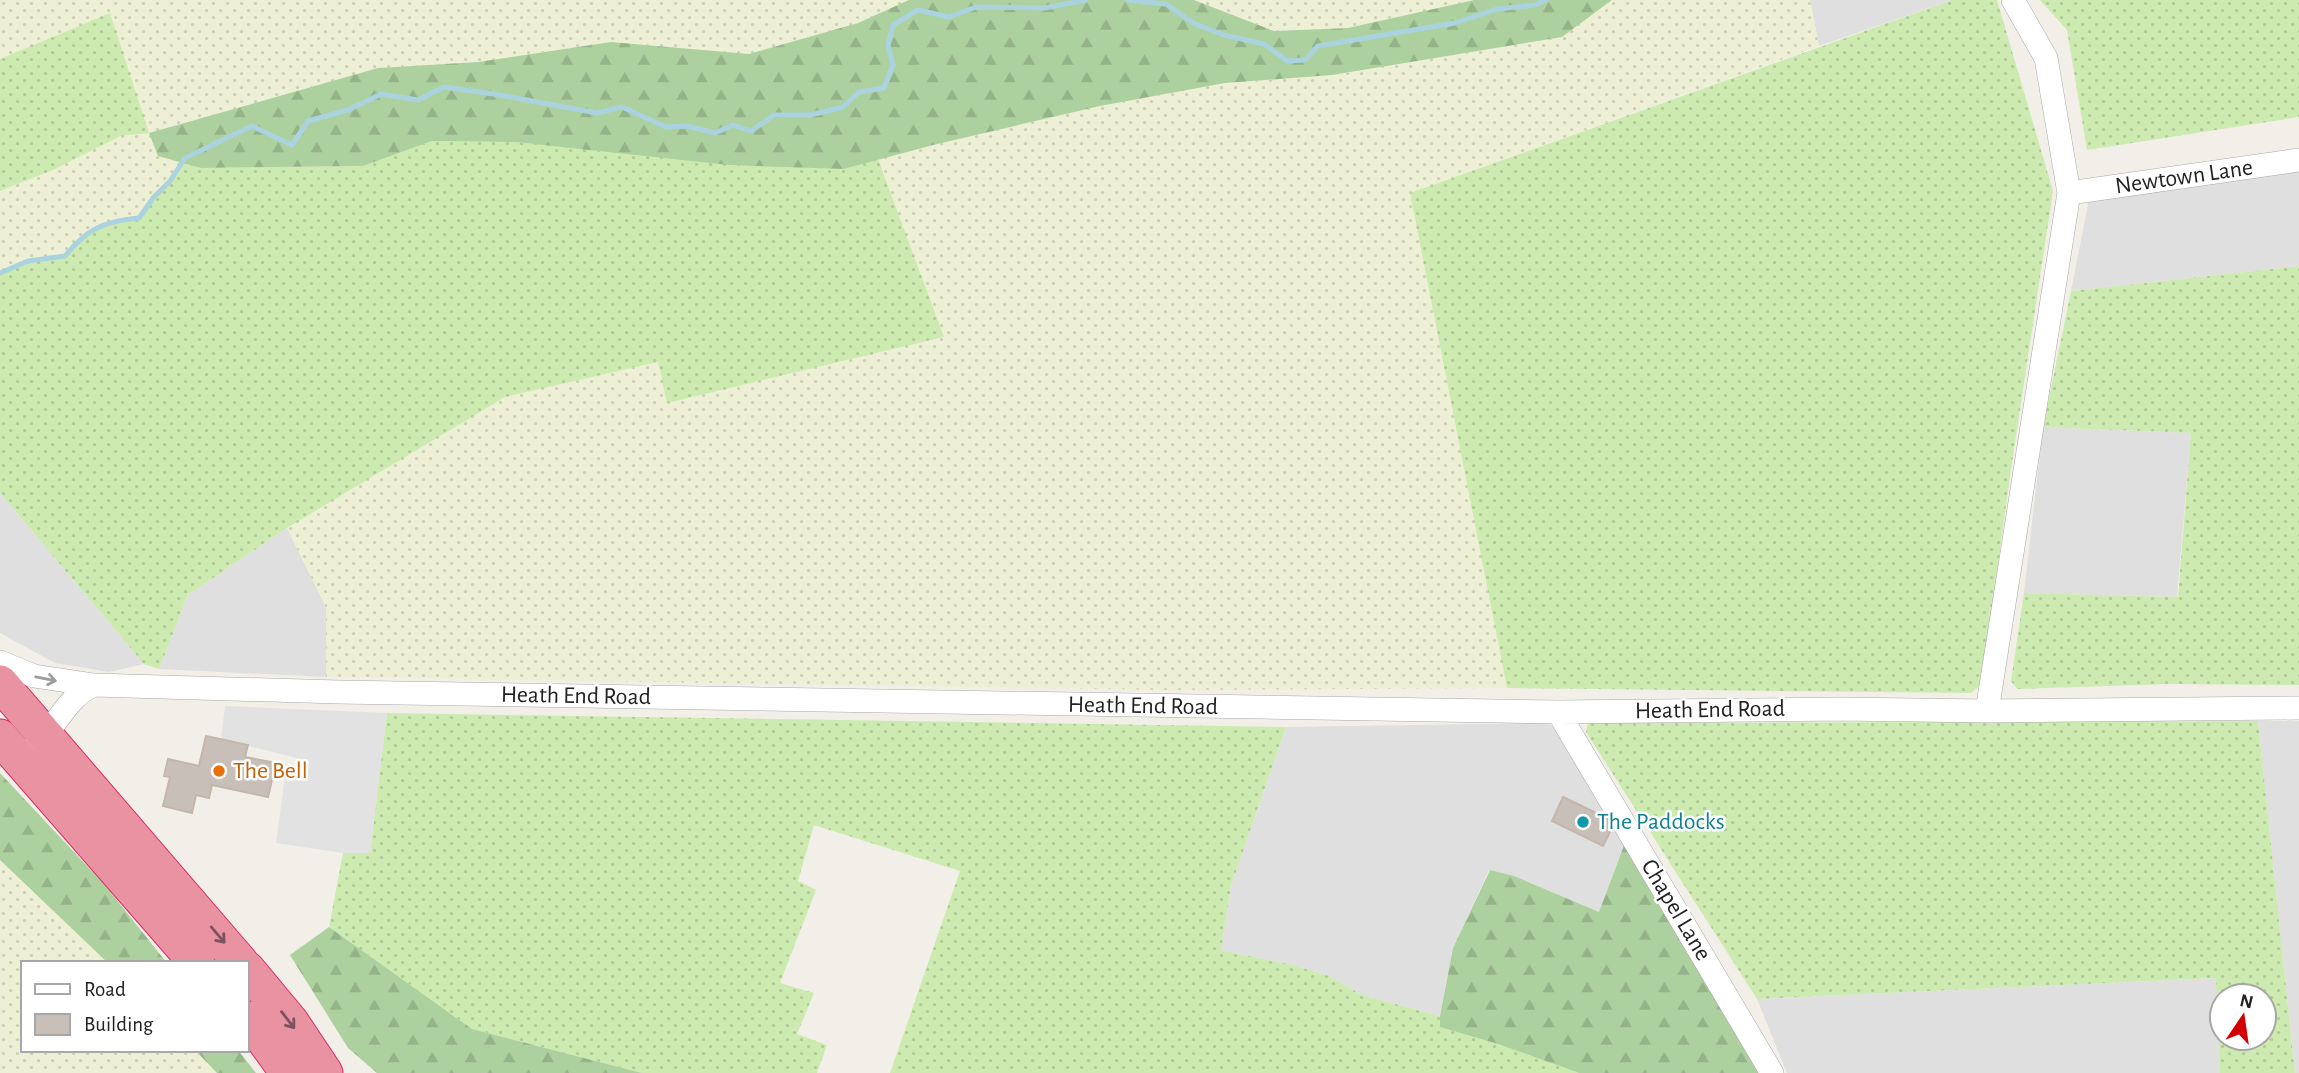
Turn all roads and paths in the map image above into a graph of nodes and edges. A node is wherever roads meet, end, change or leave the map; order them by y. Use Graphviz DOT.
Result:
graph roads {
  1 [pos="2013,0"];
  2 [pos="2299,160"];
  3 [pos="2069,193"];
  4 [pos="0,662"];
  5 [pos="0,683"];
  6 [pos="94,685"];
  7 [pos="2299,708"];
  8 [pos="1987,711"];
  9 [pos="1558,712"];
  10 [pos="47,735"];
  11 [pos="8,746"];
  12 [pos="163,922"];
  13 [pos="195,961"];
  14 [pos="239,961"];
  15 [pos="248,971"];
  16 [pos="248,1020"];
  17 [pos="288,1073"];
  18 [pos="325,1073"];
  19 [pos="1772,1073"];
  1 -- 3 [label="street"];
  2 -- 3 [label="street, Newtown Lane"];
  3 -- 8 [label="street"];
  4 -- 6 [label="street, Heath End Road, one-way"];
  5 -- 10 [label="highway"];
  6 -- 9 [label="street, Heath End Road"];
  6 -- 10 [label="street"];
  7 -- 8 [label="street, Heath End Road"];
  8 -- 9 [label="street, Heath End Road"];
  9 -- 19 [label="street, Chapel Lane"];
  10 -- 11 [label="street"];
  10 -- 12 [label="street"];
  10 -- 14 [label="highway, one-way"];
  11 -- 12 [label="highway"];
  12 -- 13 [label="highway"];
  15 -- 18 [label="highway, one-way"];
  16 -- 17 [label="highway"];
}
